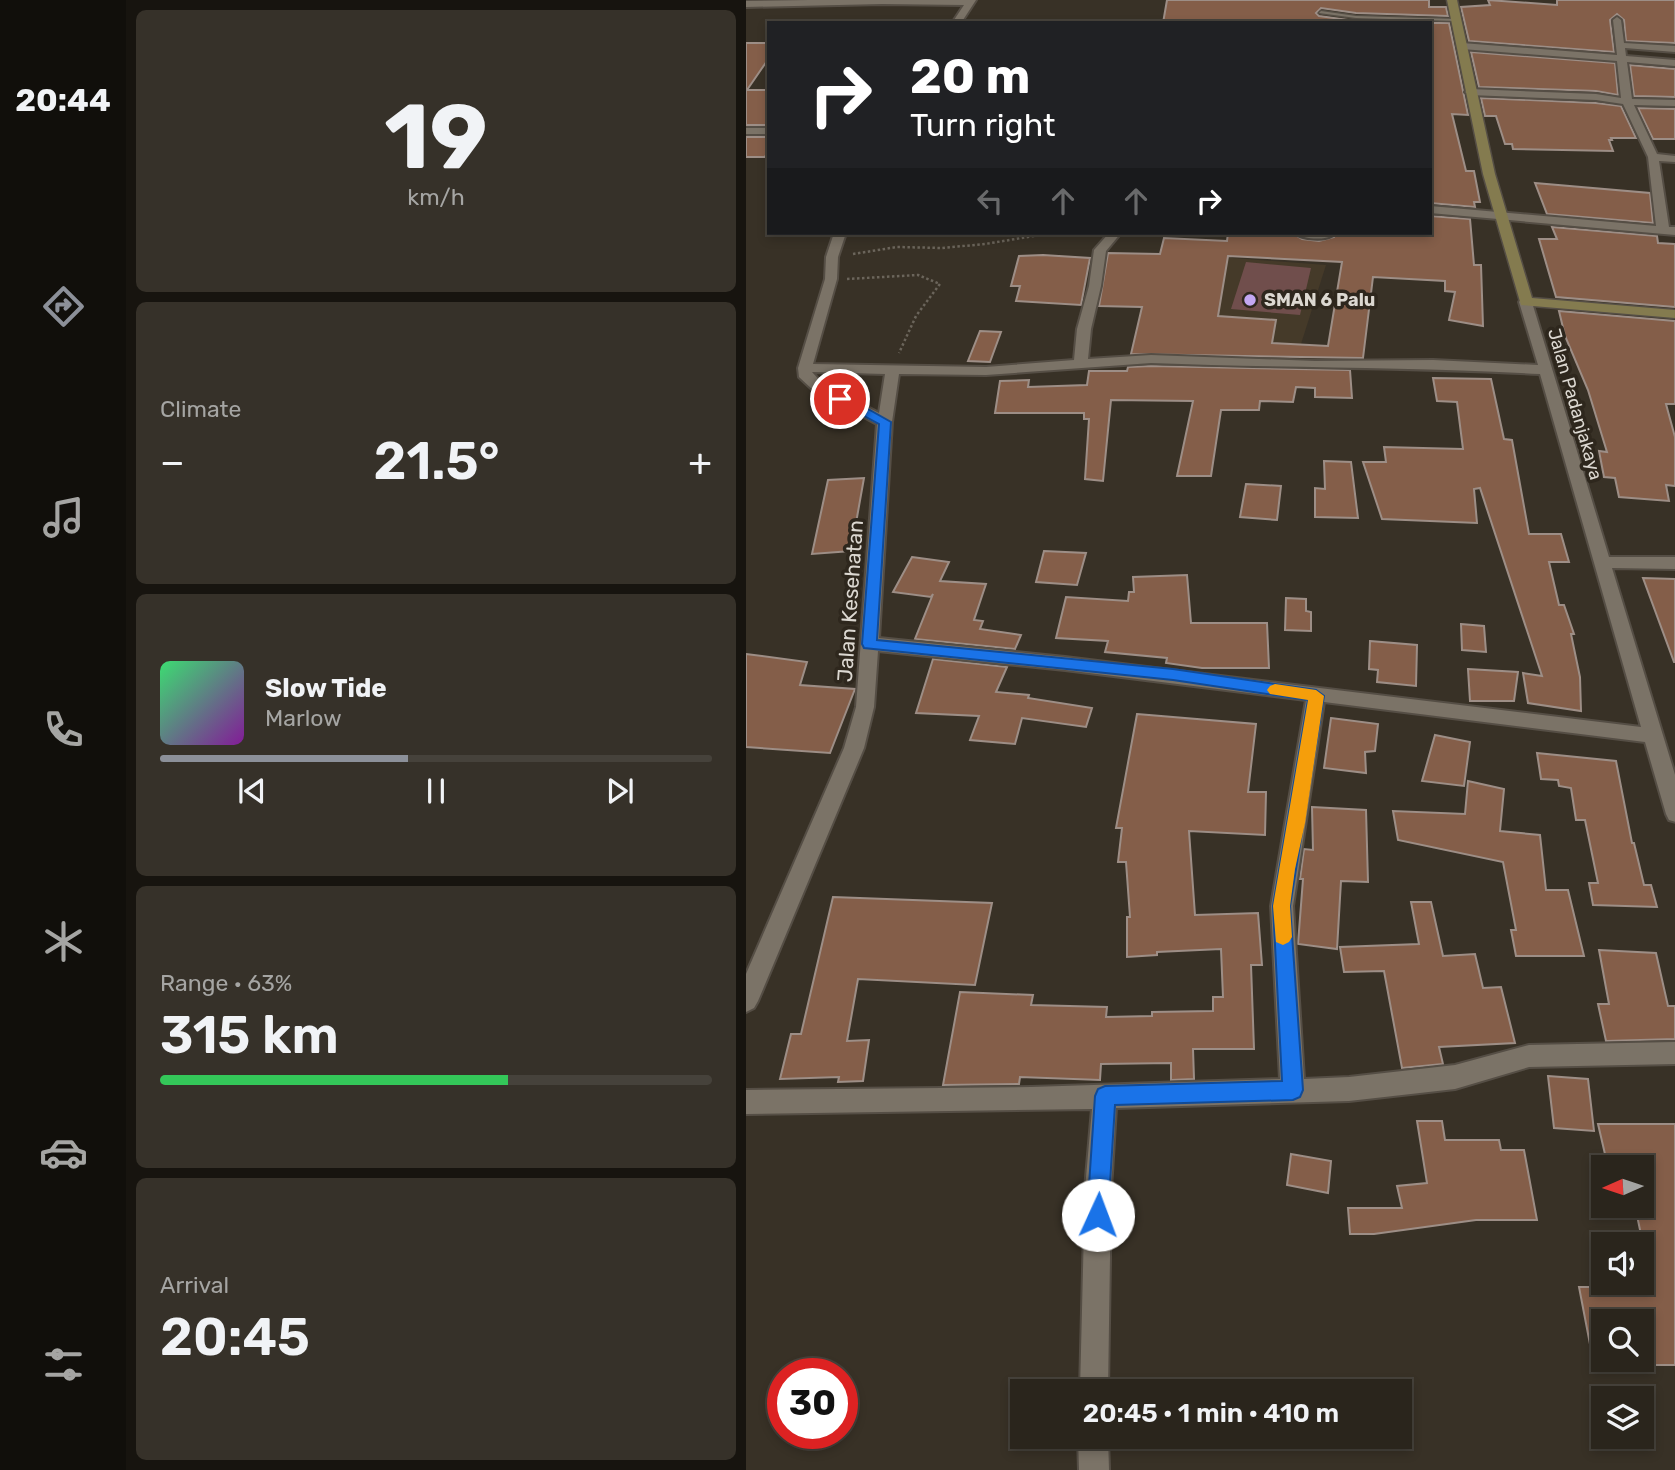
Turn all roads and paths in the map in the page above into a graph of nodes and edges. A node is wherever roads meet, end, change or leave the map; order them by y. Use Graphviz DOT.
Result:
graph roads {
  1 [pos="1452,0"];
  2 [pos="971,2"];
  3 [pos="746,4"];
  4 [pos="1321,12"];
  5 [pos="1456,20"];
  6 [pos="1617,20"];
  7 [pos="958,21"];
  8 [pos="1620,45"];
  9 [pos="1462,46"];
  10 [pos="1675,49"];
  11 [pos="1623,60"];
  12 [pos="1675,63"];
  13 [pos="1470,92"];
  14 [pos="1627,102"];
  15 [pos="1675,103"];
  16 [pos="746,131"];
  17 [pos="767,131"];
  18 [pos="1653,157"];
  19 [pos="1675,159"];
  20 [pos="1432,209"];
  21 [pos="1501,218"];
  22 [pos="1669,230"];
  23 [pos="839,235"];
  24 [pos="1040,235"];
  25 [pos="1113,235"];
  26 [pos="832,257"];
  27 [pos="832,279"];
  28 [pos="1526,302"];
  29 [pos="1675,314"];
  30 [pos="1081,364"];
  31 [pos="805,368"];
  32 [pos="893,370"];
  33 [pos="1546,370"];
  34 [pos="885,422"];
  35 [pos="1600,562"];
  36 [pos="1675,563"];
  37 [pos="869,644"];
  38 [pos="1316,696"];
  39 [pos="1653,736"];
  40 [pos="1675,814"];
  41 [pos="746,1001"];
  42 [pos="1675,1053"];
  43 [pos="1293,1090"];
  44 [pos="1105,1096"];
  45 [pos="746,1102"];
  46 [pos="1094,1379"];
  47 [pos="1094,1449"];
  48 [pos="1094,1470"];
  1 -- 5 [label="street, Jalan Padanjakaya"];
  2 -- 3 [label="street"];
  2 -- 7 [label="street"];
  4 -- 5 [label="lane"];
  5 -- 9 [label="street, Jalan Padanjakaya"];
  6 -- 8 [label="street"];
  8 -- 10 [label="street"];
  8 -- 11 [label="street"];
  9 -- 11 [label="street"];
  9 -- 13 [label="street, Jalan Padanjakaya"];
  11 -- 12 [label="street"];
  11 -- 14 [label="street"];
  13 -- 14 [label="street"];
  13 -- 21 [label="street, Jalan Padanjakaya"];
  14 -- 15 [label="street"];
  14 -- 18 [label="street"];
  16 -- 17 [label="street"];
  18 -- 19 [label="street"];
  18 -- 22 [label="street"];
  20 -- 21 [label="street"];
  21 -- 22 [label="street"];
  21 -- 28 [label="street, Jalan Padanjakaya"];
  23 -- 26 [label="street"];
  24 -- 26 [label="path"];
  25 -- 30 [label="street"];
  26 -- 27 [label="street"];
  27 -- 31 [label="street"];
  27 -- 32 [label="path"];
  28 -- 29 [label="street"];
  28 -- 33 [label="street, Jalan Padanjakaya"];
  30 -- 32 [label="street"];
  30 -- 33 [label="street"];
  31 -- 32 [label="street"];
  31 -- 34 [label="street"];
  32 -- 34 [label="street, Jalan Kesehatan"];
  33 -- 35 [label="street, Jalan Padanjakaya"];
  34 -- 37 [label="street, Jalan Kesehatan"];
  35 -- 36 [label="street"];
  35 -- 39 [label="street, Jalan Padanjakaya"];
  37 -- 38 [label="street"];
  37 -- 41 [label="street, Jalan Kesehatan"];
  38 -- 39 [label="street"];
  38 -- 43 [label="street"];
  39 -- 40 [label="street, Jalan Padanjakaya"];
  42 -- 43 [label="street"];
  43 -- 44 [label="street"];
  44 -- 45 [label="street"];
  44 -- 46 [label="street"];
  47 -- 48 [label="street"];
}
